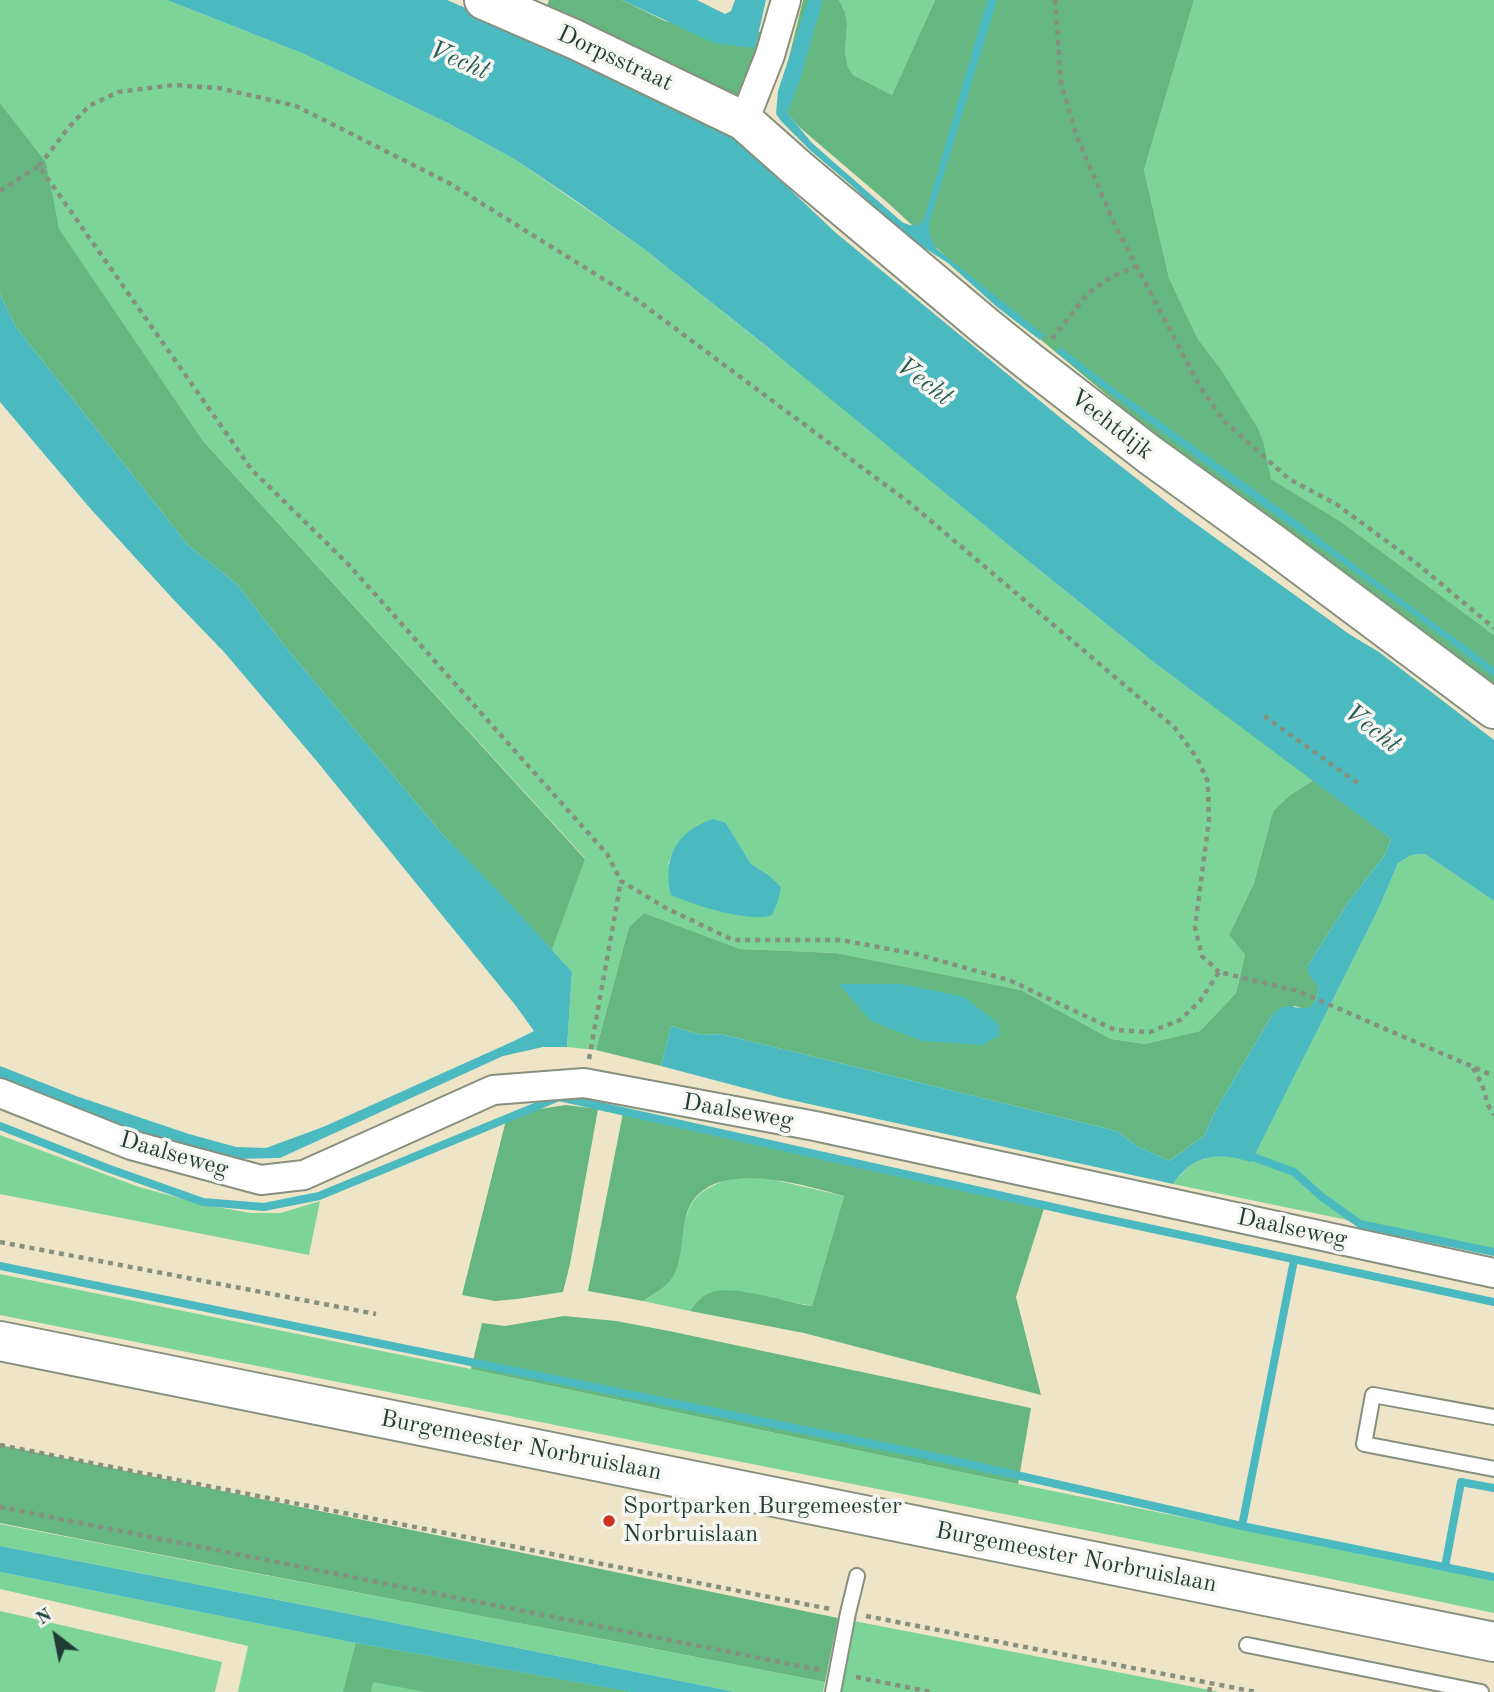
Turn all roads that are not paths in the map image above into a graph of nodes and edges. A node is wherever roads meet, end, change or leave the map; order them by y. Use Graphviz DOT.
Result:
graph roads {
  1 [pos="484,0"];
  2 [pos="786,0"];
  3 [pos="744,121"];
  4 [pos="1494,709"];
  5 [pos="0,1093"];
  6 [pos="1494,1273"];
  7 [pos="0,1341"];
  8 [pos="1494,1417"];
  9 [pos="1494,1469"];
  10 [pos="857,1576"];
  11 [pos="1494,1642"];
  12 [pos="1247,1645"];
  13 [pos="832,1692"];
  14 [pos="1481,1692"];
  1 -- 3 [label="main road, Dorpsstraat"];
  2 -- 3 [label="street"];
  3 -- 4 [label="main road, Vechtdijk"];
  5 -- 6 [label="street, Daalseweg"];
  7 -- 11 [label="main road, Burgemeester Norbruislaan"];
  8 -- 9 [label="lane"];
  10 -- 13 [label="lane"];
  12 -- 14 [label="lane"];
}
